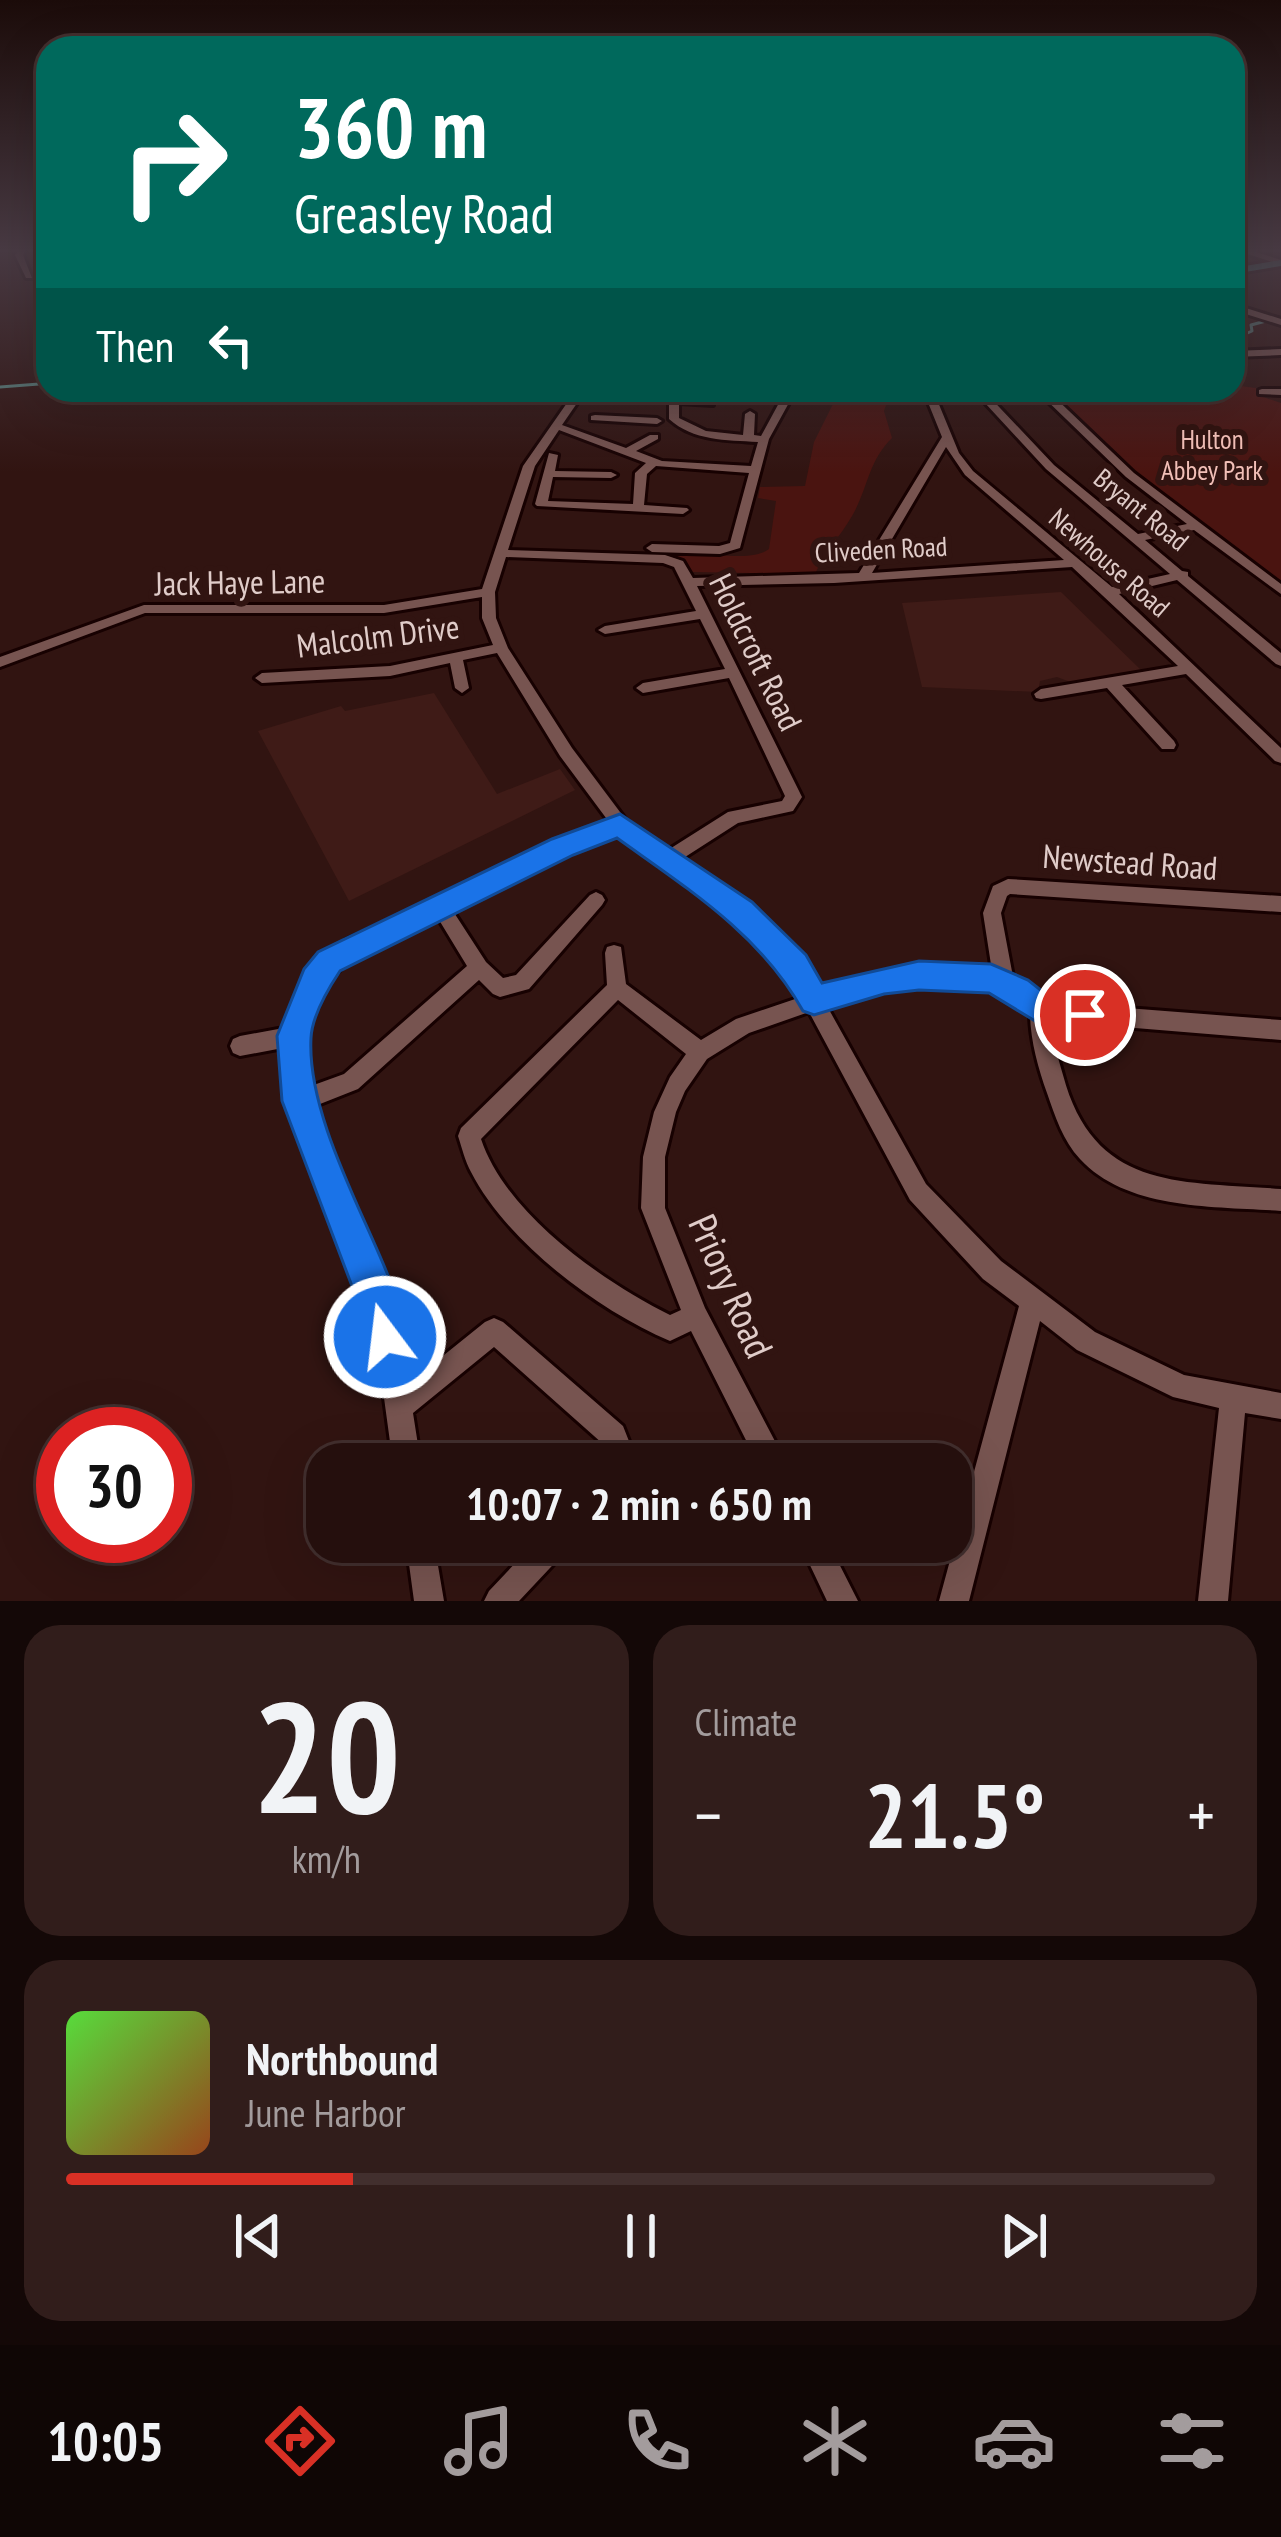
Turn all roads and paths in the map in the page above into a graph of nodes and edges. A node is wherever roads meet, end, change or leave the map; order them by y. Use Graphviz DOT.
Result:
graph roads {
  1 [pos="1281,352"];
  2 [pos="1245,354"];
  3 [pos="1262,392"];
  4 [pos="1281,392"];
  5 [pos="589,402"];
  6 [pos="674,402"];
  7 [pos="784,402"];
  8 [pos="932,402"];
  9 [pos="989,402"];
  10 [pos="1053,402"];
  11 [pos="750,414"];
  12 [pos="650,419"];
  13 [pos="560,426"];
  14 [pos="588,434"];
  15 [pos="654,437"];
  16 [pos="748,438"];
  17 [pos="946,438"];
  18 [pos="764,439"];
  19 [pos="629,452"];
  20 [pos="553,455"];
  21 [pos="654,461"];
  22 [pos="933,464"];
  23 [pos="963,466"];
  24 [pos="754,470"];
  25 [pos="551,474"];
  26 [pos="610,475"];
  27 [pos="638,509"];
  28 [pos="683,510"];
  29 [pos="1194,526"];
  30 [pos="1138,538"];
  31 [pos="599,546"];
  32 [pos="500,553"];
  33 [pos="1075,563"];
  34 [pos="1183,575"];
  35 [pos="864,576"];
  36 [pos="689,582"];
  37 [pos="1281,590"];
  38 [pos="488,592"];
  39 [pos="1109,592"];
  40 [pos="703,614"];
  41 [pos="605,630"];
  42 [pos="501,649"];
  43 [pos="456,659"];
  44 [pos="1281,661"];
  45 [pos="0,662"];
  46 [pos="1190,669"];
  47 [pos="733,673"];
  48 [pos="262,678"];
  49 [pos="1111,683"];
  50 [pos="462,688"];
  51 [pos="643,688"];
  52 [pos="1050,688"];
  53 [pos="1168,745"];
  54 [pos="1281,757"];
  55 [pos="620,825"];
  56 [pos="665,861"];
  57 [pos="596,900"];
  58 [pos="1281,904"];
  59 [pos="440,906"];
  60 [pos="614,952"];
  61 [pos="479,968"];
  62 [pos="1004,983"];
  63 [pos="617,988"];
  64 [pos="814,1000"];
  65 [pos="1040,1009"];
  66 [pos="1281,1030"];
  67 [pos="294,1036"];
  68 [pos="240,1046"];
  69 [pos="700,1052"];
  70 [pos="300,1101"];
  71 [pos="1281,1200"];
  72 [pos="1032,1304"];
  73 [pos="696,1316"];
  74 [pos="1233,1400"];
  75 [pos="1281,1406"];
  76 [pos="398,1408"];
  77 [pos="404,1443"];
  78 [pos="617,1443"];
  79 [pos="761,1443"];
  80 [pos="423,1563"];
  81 [pos="535,1563"];
  82 [pos="824,1563"];
  83 [pos="429,1601"];
  84 [pos="500,1601"];
  85 [pos="843,1601"];
  86 [pos="954,1601"];
  87 [pos="1213,1601"];
  1 -- 2 [label="street"];
  3 -- 4 [label="street"];
  5 -- 12 [label="street"];
  5 -- 13 [label="street"];
  5 -- 14 [label="street"];
  6 -- 16 [label="street"];
  7 -- 18 [label="street"];
  8 -- 17 [label="street, Newhouse Road"];
  9 -- 30 [label="street, Bryant Road"];
  10 -- 29 [label="street"];
  11 -- 16 [label="street"];
  13 -- 14 [label="street"];
  13 -- 32 [label="street"];
  14 -- 19 [label="street"];
  15 -- 19 [label="street"];
  16 -- 18 [label="street"];
  17 -- 22 [label="street"];
  17 -- 23 [label="street, Newhouse Road"];
  18 -- 24 [label="street"];
  19 -- 21 [label="street"];
  20 -- 25 [label="street"];
  21 -- 24 [label="street"];
  21 -- 27 [label="street"];
  22 -- 23 [label="street"];
  22 -- 35 [label="street"];
  23 -- 33 [label="street, Newhouse Road"];
  24 -- 31 [label="street"];
  25 -- 26 [label="street"];
  25 -- 27 [label="street"];
  27 -- 28 [label="street"];
  29 -- 30 [label="street"];
  29 -- 37 [label="street"];
  30 -- 34 [label="street, Bryant Road"];
  32 -- 36 [label="street, Holdcroft Road"];
  32 -- 38 [label="street"];
  33 -- 35 [label="street, Cliveden Road"];
  33 -- 39 [label="street, Newhouse Road"];
  34 -- 39 [label="street"];
  34 -- 44 [label="street, Bryant Road"];
  35 -- 36 [label="street, Cliveden Road"];
  36 -- 40 [label="street, Holdcroft Road"];
  38 -- 42 [label="street"];
  38 -- 45 [label="street, Jack Haye Lane"];
  39 -- 46 [label="street, Newhouse Road"];
  40 -- 41 [label="street"];
  40 -- 47 [label="street, Holdcroft Road"];
  42 -- 43 [label="street, Malcolm Drive"];
  42 -- 55 [label="street"];
  43 -- 48 [label="street, Malcolm Drive"];
  43 -- 50 [label="street"];
  46 -- 49 [label="street"];
  46 -- 54 [label="street, Newhouse Road"];
  47 -- 51 [label="street"];
  47 -- 56 [label="street, Holdcroft Road"];
  49 -- 52 [label="street"];
  49 -- 53 [label="street"];
  55 -- 56 [label="street"];
  55 -- 59 [label="street"];
  56 -- 64 [label="street"];
  57 -- 61 [label="street"];
  58 -- 62 [label="street, Newstead Road"];
  59 -- 61 [label="street"];
  59 -- 67 [label="street"];
  60 -- 63 [label="street"];
  61 -- 70 [label="street"];
  62 -- 64 [label="street, Priory Road"];
  62 -- 65 [label="street"];
  63 -- 69 [label="street"];
  63 -- 73 [label="street"];
  64 -- 69 [label="street, Priory Road"];
  64 -- 72 [label="street"];
  65 -- 66 [label="street"];
  65 -- 71 [label="street"];
  67 -- 68 [label="street"];
  67 -- 70 [label="street"];
  69 -- 73 [label="street, Priory Road"];
  70 -- 76 [label="street"];
  72 -- 74 [label="street"];
  72 -- 86 [label="street"];
  73 -- 79 [label="street, Priory Road"];
  74 -- 75 [label="street"];
  74 -- 87 [label="street"];
  76 -- 77 [label="street"];
  76 -- 78 [label="street"];
  80 -- 83 [label="street"];
  81 -- 84 [label="street"];
  82 -- 85 [label="street"];
}
